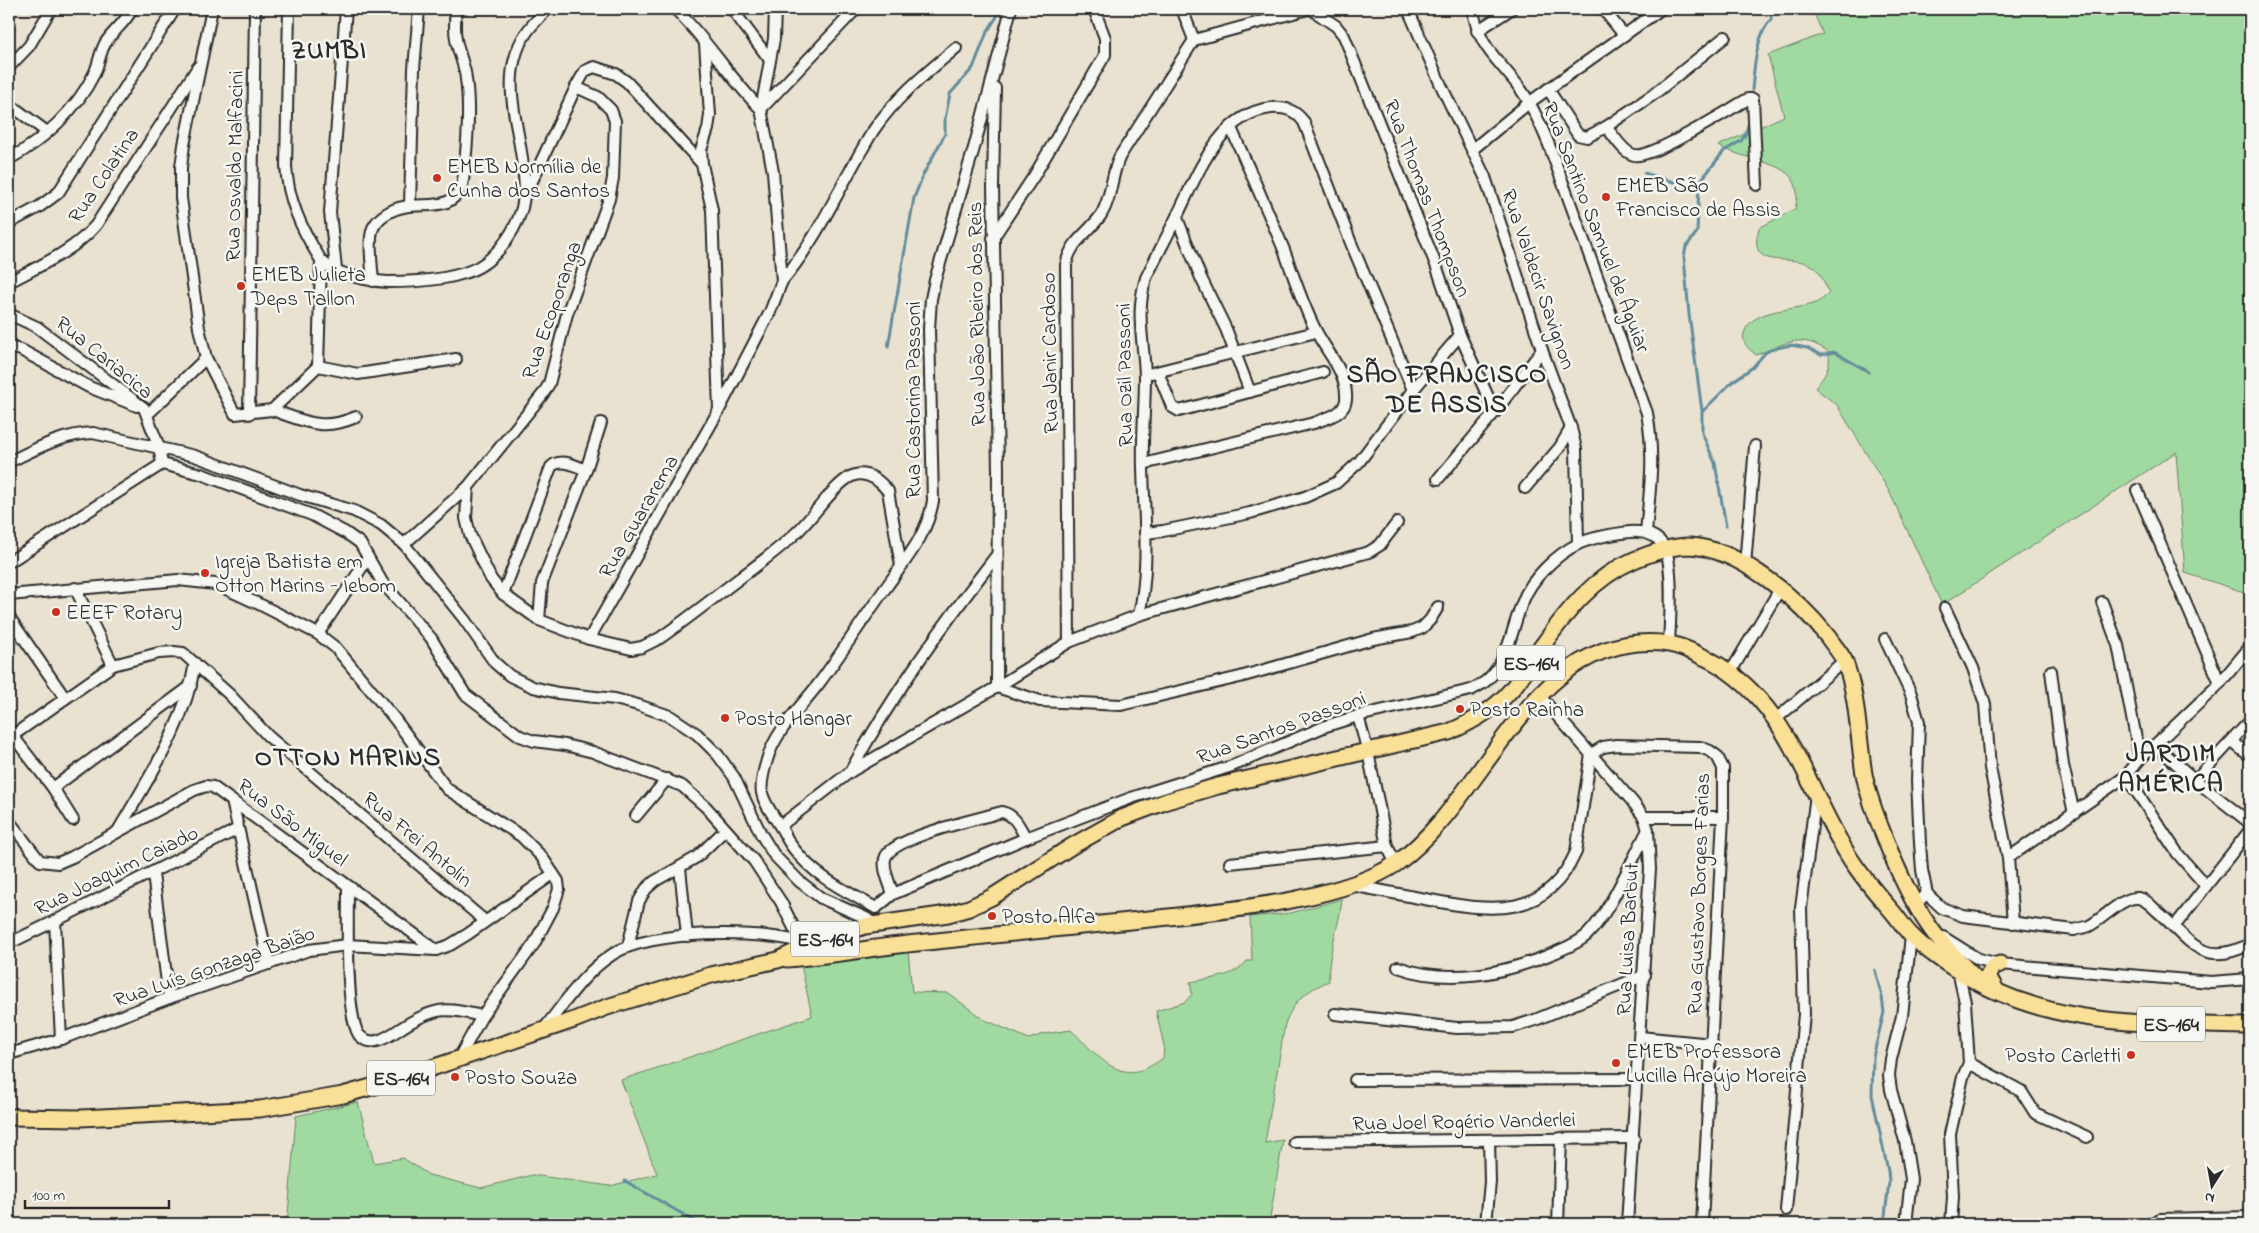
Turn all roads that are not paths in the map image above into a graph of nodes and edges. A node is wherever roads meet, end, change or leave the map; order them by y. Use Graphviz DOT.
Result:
graph roads {
  1 [pos="51,9"];
  2 [pos="132,9"];
  3 [pos="175,9"];
  4 [pos="212,9"];
  5 [pos="255,9"];
  6 [pos="289,9"];
  7 [pos="346,9"];
  8 [pos="418,9"];
  9 [pos="456,9"];
  10 [pos="548,9"];
  11 [pos="675,9"];
  12 [pos="732,9"];
  13 [pos="775,9"];
  14 [pos="856,9"];
  15 [pos="1011,9"];
  16 [pos="1094,9"];
  17 [pos="1182,9"];
  18 [pos="1309,9"];
  19 [pos="1408,9"];
  20 [pos="1473,9"];
  21 [pos="1511,9"];
  22 [pos="1602,9"];
  23 [pos="1661,9"];
  24 [pos="1477,31"];
  25 [pos="1624,35"];
  26 [pos="1725,38"];
  27 [pos="1194,40"];
  28 [pos="705,44"];
  29 [pos="956,48"];
  30 [pos="770,60"];
  31 [pos="202,61"];
  32 [pos="9,67"];
  33 [pos="995,72"];
  34 [pos="576,87"];
  35 [pos="1548,89"];
  36 [pos="1530,102"];
  37 [pos="9,104"];
  38 [pos="761,110"];
  39 [pos="1606,127"];
  40 [pos="1231,128"];
  41 [pos="47,132"];
  42 [pos="1473,149"];
  43 [pos="9,160"];
  44 [pos="702,164"];
  45 [pos="1757,184"];
  46 [pos="524,197"];
  47 [pos="410,204"];
  48 [pos="1177,218"];
  49 [pos="9,223"];
  50 [pos="993,238"];
  51 [pos="321,261"];
  52 [pos="336,269"];
  53 [pos="373,281"];
  54 [pos="782,281"];
  55 [pos="9,282"];
  56 [pos="9,314"];
  57 [pos="1316,332"];
  58 [pos="1460,334"];
  59 [pos="9,347"];
  60 [pos="1542,350"];
  61 [pos="1235,353"];
  62 [pos="206,358"];
  63 [pos="456,359"];
  64 [pos="318,366"];
  65 [pos="1158,372"];
  66 [pos="1323,372"];
  67 [pos="1145,375"];
  68 [pos="1413,390"];
  69 [pos="1250,392"];
  70 [pos="272,410"];
  71 [pos="719,410"];
  72 [pos="146,411"];
  73 [pos="1495,412"];
  74 [pos="249,414"];
  75 [pos="356,417"];
  76 [pos="602,423"];
  77 [pos="1571,428"];
  78 [pos="1755,446"];
  79 [pos="159,447"];
  80 [pos="9,462"];
  81 [pos="162,464"];
  82 [pos="1143,464"];
  83 [pos="586,470"];
  84 [pos="1438,479"];
  85 [pos="468,487"];
  86 [pos="1525,488"];
  87 [pos="2137,490"];
  88 [pos="1397,523"];
  89 [pos="1646,532"];
  90 [pos="1145,533"];
  91 [pos="404,544"];
  92 [pos="1578,544"];
  93 [pos="1665,549"];
  94 [pos="996,556"];
  95 [pos="368,558"];
  96 [pos="9,562"];
  97 [pos="1745,564"];
  98 [pos="901,566"];
  99 [pos="75,588"];
  100 [pos="1780,589"];
  101 [pos="503,594"];
  102 [pos="9,595"];
  103 [pos="2102,602"];
  104 [pos="1438,607"];
  105 [pos="1944,608"];
  106 [pos="1139,615"];
  107 [pos="9,617"];
  108 [pos="539,620"];
  109 [pos="318,634"];
  110 [pos="588,639"];
  111 [pos="1885,639"];
  112 [pos="1069,642"];
  113 [pos="1670,644"];
  114 [pos="2250,647"];
  115 [pos="1844,661"];
  116 [pos="195,663"];
  117 [pos="113,665"];
  118 [pos="2051,671"];
  119 [pos="1730,673"];
  120 [pos="2220,683"];
  121 [pos="191,686"];
  122 [pos="997,687"];
  123 [pos="1538,694"];
  124 [pos="65,698"];
  125 [pos="1358,716"];
  126 [pos="1776,719"];
  127 [pos="2250,721"];
  128 [pos="11,733"];
  129 [pos="2232,742"];
  130 [pos="2155,745"];
  131 [pos="1368,752"];
  132 [pos="1591,754"];
  133 [pos="2250,756"];
  134 [pos="2140,759"];
  135 [pos="850,772"];
  136 [pos="2126,776"];
  137 [pos="667,779"];
  138 [pos="2194,780"];
  139 [pos="53,788"];
  140 [pos="1817,794"];
  141 [pos="232,801"];
  142 [pos="2074,813"];
  143 [pos="636,816"];
  144 [pos="1644,817"];
  145 [pos="1723,817"];
  146 [pos="73,820"];
  147 [pos="9,821"];
  148 [pos="2250,823"];
  149 [pos="780,826"];
  150 [pos="238,829"];
  151 [pos="725,830"];
  152 [pos="1648,830"];
  153 [pos="2250,830"];
  154 [pos="118,831"];
  155 [pos="1026,838"];
  156 [pos="1387,846"];
  157 [pos="2008,858"];
  158 [pos="1230,863"];
  159 [pos="1396,864"];
  160 [pos="680,868"];
  161 [pos="153,874"];
  162 [pos="553,874"];
  163 [pos="1349,885"];
  164 [pos="2206,886"];
  165 [pos="348,887"];
  166 [pos="892,894"];
  167 [pos="1927,894"];
  168 [pos="1915,904"];
  169 [pos="1896,915"];
  170 [pos="877,918"];
  171 [pos="55,921"];
  172 [pos="485,921"];
  173 [pos="2013,923"];
  174 [pos="2174,927"];
  175 [pos="1930,928"];
  176 [pos="848,931"];
  177 [pos="687,936"];
  178 [pos="1911,936"];
  179 [pos="9,940"];
  180 [pos="805,944"];
  181 [pos="2250,944"];
  182 [pos="347,945"];
  183 [pos="628,946"];
  184 [pos="436,950"];
  185 [pos="848,952"];
  186 [pos="1954,954"];
  187 [pos="1978,959"];
  188 [pos="778,960"];
  189 [pos="269,964"];
  190 [pos="2000,964"];
  191 [pos="1398,967"];
  192 [pos="1958,971"];
  193 [pos="1645,974"];
  194 [pos="2250,979"];
  195 [pos="1978,982"];
  196 [pos="1996,990"];
  197 [pos="169,998"];
  198 [pos="1335,1014"];
  199 [pos="482,1016"];
  200 [pos="2250,1026"];
  201 [pos="543,1031"];
  202 [pos="1640,1037"];
  203 [pos="61,1038"];
  204 [pos="1712,1044"];
  205 [pos="9,1054"];
  206 [pos="458,1058"];
  207 [pos="1969,1063"];
  208 [pos="1637,1079"];
  209 [pos="1355,1080"];
  210 [pos="9,1117"];
  211 [pos="2086,1137"];
  212 [pos="1561,1138"];
  213 [pos="1634,1138"];
  214 [pos="1488,1140"];
  215 [pos="1294,1142"];
  216 [pos="1786,1210"];
  217 [pos="2250,1217"];
  218 [pos="2218,1221"];
  219 [pos="1486,1224"];
  220 [pos="1558,1224"];
  221 [pos="1627,1224"];
  222 [pos="1702,1224"];
  223 [pos="1906,1224"];
  224 [pos="1951,1224"];
  225 [pos="2150,1224"];
  1 -- 32 [label="street"];
  2 -- 41 [label="street"];
  3 -- 49 [label="street"];
  4 -- 31 [label="street"];
  5 -- 74 [label="street, Rua Osvaldo Malfacini"];
  6 -- 51 [label="street"];
  7 -- 52 [label="street"];
  8 -- 47 [label="street"];
  9 -- 47 [label="street"];
  10 -- 46 [label="street"];
  11 -- 28 [label="street"];
  12 -- 30 [label="street"];
  13 -- 30 [label="street"];
  14 -- 38 [label="street"];
  15 -- 33 [label="street, Rua Castorina Passoni"];
  16 -- 50 [label="street"];
  17 -- 27 [label="street"];
  18 -- 27 [label="street"];
  18 -- 58 [label="street, Rua Thomas Thompson"];
  19 -- 42 [label="street, Rua Valdecir Savignon"];
  20 -- 24 [label="street, Rua Santino Samuel de Águiar"];
  21 -- 24 [label="street"];
  22 -- 25 [label="street"];
  23 -- 25 [label="street"];
  24 -- 36 [label="street, Rua Santino Samuel de Águiar"];
  25 -- 35 [label="street"];
  26 -- 39 [label="street"];
  27 -- 112 [label="street, Rua Janir Cardoso"];
  28 -- 38 [label="street"];
  28 -- 44 [label="street"];
  29 -- 54 [label="street"];
  30 -- 38 [label="street"];
  31 -- 55 [label="street, Rua Colatina"];
  31 -- 62 [label="street"];
  33 -- 50 [label="street, Rua João Ribeiro dos Reis"];
  33 -- 98 [label="street, Rua Castorina Passoni"];
  34 -- 44 [label="street"];
  34 -- 46 [label="street"];
  34 -- 85 [label="street, Rua Ecoporanga"];
  35 -- 36 [label="street"];
  35 -- 39 [label="street"];
  36 -- 42 [label="street"];
  36 -- 89 [label="street, Rua Santino Samuel de Águiar"];
  37 -- 41 [label="street"];
  38 -- 54 [label="street"];
  39 -- 45 [label="street"];
  40 -- 48 [label="street, Rua Ozil Passoni"];
  40 -- 57 [label="street"];
  40 -- 68 [label="street, Rua Ozil Passoni"];
  41 -- 43 [label="street"];
  42 -- 60 [label="street, Rua Valdecir Savignon"];
  44 -- 71 [label="street"];
  46 -- 53 [label="street"];
  47 -- 53 [label="street"];
  48 -- 61 [label="street"];
  48 -- 67 [label="street, Rua Ozil Passoni"];
  50 -- 94 [label="street, Rua João Ribeiro dos Reis"];
  51 -- 52 [label="street"];
  51 -- 64 [label="street"];
  52 -- 53 [label="street"];
  54 -- 71 [label="street, Rua Guararema"];
  56 -- 72 [label="street, Rua Cariacica"];
  57 -- 61 [label="street"];
  57 -- 82 [label="street"];
  58 -- 68 [label="street"];
  58 -- 73 [label="street, Rua Thomas Thompson"];
  59 -- 72 [label="street"];
  60 -- 73 [label="street"];
  60 -- 77 [label="street, Rua Valdecir Savignon"];
  61 -- 65 [label="street"];
  61 -- 69 [label="street"];
  62 -- 72 [label="street"];
  62 -- 74 [label="street"];
  63 -- 64 [label="street"];
  64 -- 70 [label="street"];
  65 -- 67 [label="street"];
  65 -- 69 [label="street"];
  66 -- 69 [label="street"];
  67 -- 82 [label="street, Rua Ozil Passoni"];
  68 -- 90 [label="street"];
  70 -- 74 [label="street"];
  70 -- 75 [label="street"];
  71 -- 110 [label="street, Rua Guararema"];
  72 -- 79 [label="street, Rua Cariacica"];
  73 -- 84 [label="street"];
  76 -- 83 [label="street"];
  77 -- 86 [label="street"];
  77 -- 92 [label="street, Rua Valdecir Savignon"];
  78 -- 97 [label="street"];
  79 -- 80 [label="street"];
  79 -- 81 [label="street, Rua Cariacica"];
  79 -- 91 [label="street"];
  81 -- 95 [label="street"];
  81 -- 96 [label="street"];
  82 -- 90 [label="street, Rua Ozil Passoni"];
  83 -- 101 [label="street"];
  83 -- 108 [label="street"];
  85 -- 91 [label="street, Rua Ecoporanga"];
  85 -- 101 [label="street"];
  87 -- 120 [label="street"];
  88 -- 106 [label="street"];
  89 -- 92 [label="street, Rua Santos Passoni"];
  89 -- 93 [label="street"];
  90 -- 106 [label="street, Rua Ozil Passoni"];
  91 -- 170 [label="street"];
  92 -- 125 [label="street, Rua Santos Passoni"];
  93 -- 97 [label="highway, ES-164"];
  93 -- 113 [label="street"];
  93 -- 131 [label="highway, ES-164"];
  94 -- 122 [label="street, Rua João Ribeiro dos Reis"];
  94 -- 135 [label="street"];
  95 -- 109 [label="street"];
  95 -- 137 [label="street"];
  97 -- 100 [label="highway, ES-164"];
  98 -- 110 [label="street"];
  98 -- 149 [label="street, Rua Castorina Passoni"];
  99 -- 102 [label="street"];
  99 -- 109 [label="street"];
  99 -- 117 [label="street"];
  100 -- 115 [label="highway, ES-164"];
  100 -- 119 [label="street"];
  101 -- 108 [label="street"];
  103 -- 134 [label="street"];
  104 -- 122 [label="street"];
  105 -- 157 [label="street"];
  106 -- 112 [label="street"];
  107 -- 124 [label="street"];
  108 -- 110 [label="street"];
  109 -- 162 [label="street"];
  111 -- 167 [label="street"];
  112 -- 122 [label="street"];
  113 -- 119 [label="highway, ES-164"];
  113 -- 123 [label="highway, ES-164"];
  114 -- 120 [label="street"];
  115 -- 126 [label="street"];
  115 -- 168 [label="highway, ES-164"];
  116 -- 117 [label="street, Rua Frei Antolin"];
  116 -- 121 [label="street"];
  116 -- 172 [label="street, Rua Frei Antolin"];
  117 -- 124 [label="street"];
  118 -- 142 [label="street"];
  119 -- 126 [label="highway, ES-164"];
  120 -- 130 [label="street"];
  121 -- 139 [label="street"];
  121 -- 154 [label="street"];
  122 -- 135 [label="street"];
  123 -- 132 [label="street, Rua Luisa Barbut"];
  123 -- 159 [label="highway, ES-164"];
  124 -- 128 [label="street"];
  125 -- 131 [label="street"];
  125 -- 155 [label="street, Rua Santos Passoni"];
  126 -- 140 [label="highway, ES-164"];
  127 -- 129 [label="street"];
  128 -- 139 [label="street"];
  129 -- 133 [label="street"];
  129 -- 138 [label="street"];
  130 -- 134 [label="street"];
  130 -- 138 [label="street"];
  131 -- 156 [label="street"];
  131 -- 170 [label="highway, ES-164"];
  132 -- 144 [label="street, Rua Luisa Barbut"];
  132 -- 145 [label="street, Rua Gustavo Borges Farias"];
  132 -- 163 [label="street"];
  134 -- 136 [label="street"];
  135 -- 149 [label="street"];
  136 -- 142 [label="street"];
  136 -- 164 [label="street"];
  137 -- 143 [label="street"];
  137 -- 151 [label="street"];
  138 -- 148 [label="street"];
  139 -- 146 [label="street"];
  140 -- 169 [label="highway, ES-164"];
  140 -- 216 [label="street"];
  141 -- 150 [label="street"];
  141 -- 154 [label="street, Rua São Miguel"];
  141 -- 165 [label="street, Rua São Miguel"];
  142 -- 157 [label="street"];
  144 -- 145 [label="street"];
  144 -- 152 [label="street, Rua Luisa Barbut"];
  145 -- 204 [label="street, Rua Gustavo Borges Farias"];
  147 -- 154 [label="street"];
  149 -- 170 [label="street, Rua Castorina Passoni"];
  150 -- 161 [label="street, Rua Joaquim Caiado"];
  150 -- 189 [label="street"];
  151 -- 160 [label="street"];
  151 -- 180 [label="street"];
  152 -- 191 [label="street"];
  152 -- 193 [label="street, Rua Luisa Barbut"];
  153 -- 164 [label="street"];
  155 -- 166 [label="street, Rua Santos Passoni"];
  155 -- 166 [label="street"];
  156 -- 158 [label="street"];
  156 -- 159 [label="street"];
  157 -- 173 [label="street"];
  159 -- 163 [label="highway, ES-164"];
  160 -- 177 [label="street"];
  160 -- 183 [label="street"];
  161 -- 171 [label="street, Rua Joaquim Caiado"];
  161 -- 197 [label="street"];
  162 -- 172 [label="street"];
  162 -- 199 [label="street"];
  163 -- 185 [label="highway, ES-164"];
  164 -- 174 [label="street"];
  165 -- 182 [label="street"];
  165 -- 184 [label="street, Rua São Miguel"];
  166 -- 170 [label="street, Rua Santos Passoni"];
  167 -- 168 [label="street"];
  167 -- 173 [label="street"];
  168 -- 175 [label="highway, ES-164"];
  169 -- 178 [label="highway, ES-164"];
  169 -- 186 [label="highway"];
  170 -- 176 [label="highway, ES-164"];
  171 -- 179 [label="street, Rua Joaquim Caiado"];
  171 -- 203 [label="street"];
  172 -- 184 [label="street"];
  173 -- 174 [label="street"];
  174 -- 181 [label="street"];
  175 -- 186 [label="highway, ES-164"];
  175 -- 187 [label="street"];
  176 -- 180 [label="highway, ES-164"];
  176 -- 185 [label="highway"];
  177 -- 180 [label="street"];
  177 -- 183 [label="street"];
  178 -- 192 [label="highway, ES-164"];
  178 -- 223 [label="street"];
  180 -- 188 [label="highway, ES-164"];
  182 -- 184 [label="street, Rua Luís Gonzaga Baião"];
  182 -- 189 [label="street, Rua Luís Gonzaga Baião"];
  182 -- 199 [label="street"];
  183 -- 201 [label="street"];
  185 -- 188 [label="highway, ES-164"];
  186 -- 187 [label="street"];
  186 -- 195 [label="highway, ES-164"];
  187 -- 190 [label="street"];
  188 -- 201 [label="highway, ES-164"];
  189 -- 197 [label="street, Rua Luís Gonzaga Baião"];
  190 -- 194 [label="street"];
  190 -- 196 [label="highway"];
  192 -- 195 [label="highway, ES-164"];
  192 -- 207 [label="street"];
  193 -- 198 [label="street"];
  193 -- 202 [label="street, Rua Luisa Barbut"];
  195 -- 196 [label="highway, ES-164"];
  196 -- 200 [label="highway, ES-164"];
  197 -- 203 [label="street, Rua Luís Gonzaga Baião"];
  199 -- 206 [label="street"];
  201 -- 206 [label="highway, ES-164"];
  202 -- 204 [label="street"];
  202 -- 208 [label="street, Rua Luisa Barbut"];
  203 -- 205 [label="street, Rua Luís Gonzaga Baião"];
  204 -- 222 [label="street, Rua Gustavo Borges Farias"];
  206 -- 210 [label="highway, ES-164"];
  207 -- 211 [label="street"];
  207 -- 224 [label="street"];
  208 -- 209 [label="street"];
  208 -- 213 [label="street, Rua Luisa Barbut"];
  212 -- 213 [label="street, Rua Joel Rogério Vanderlei"];
  212 -- 214 [label="street, Rua Joel Rogério Vanderlei"];
  212 -- 220 [label="street"];
  213 -- 221 [label="street, Rua Luisa Barbut"];
  214 -- 215 [label="street, Rua Joel Rogério Vanderlei"];
  214 -- 219 [label="street"];
  217 -- 218 [label="street"];
  218 -- 225 [label="street"];
}
